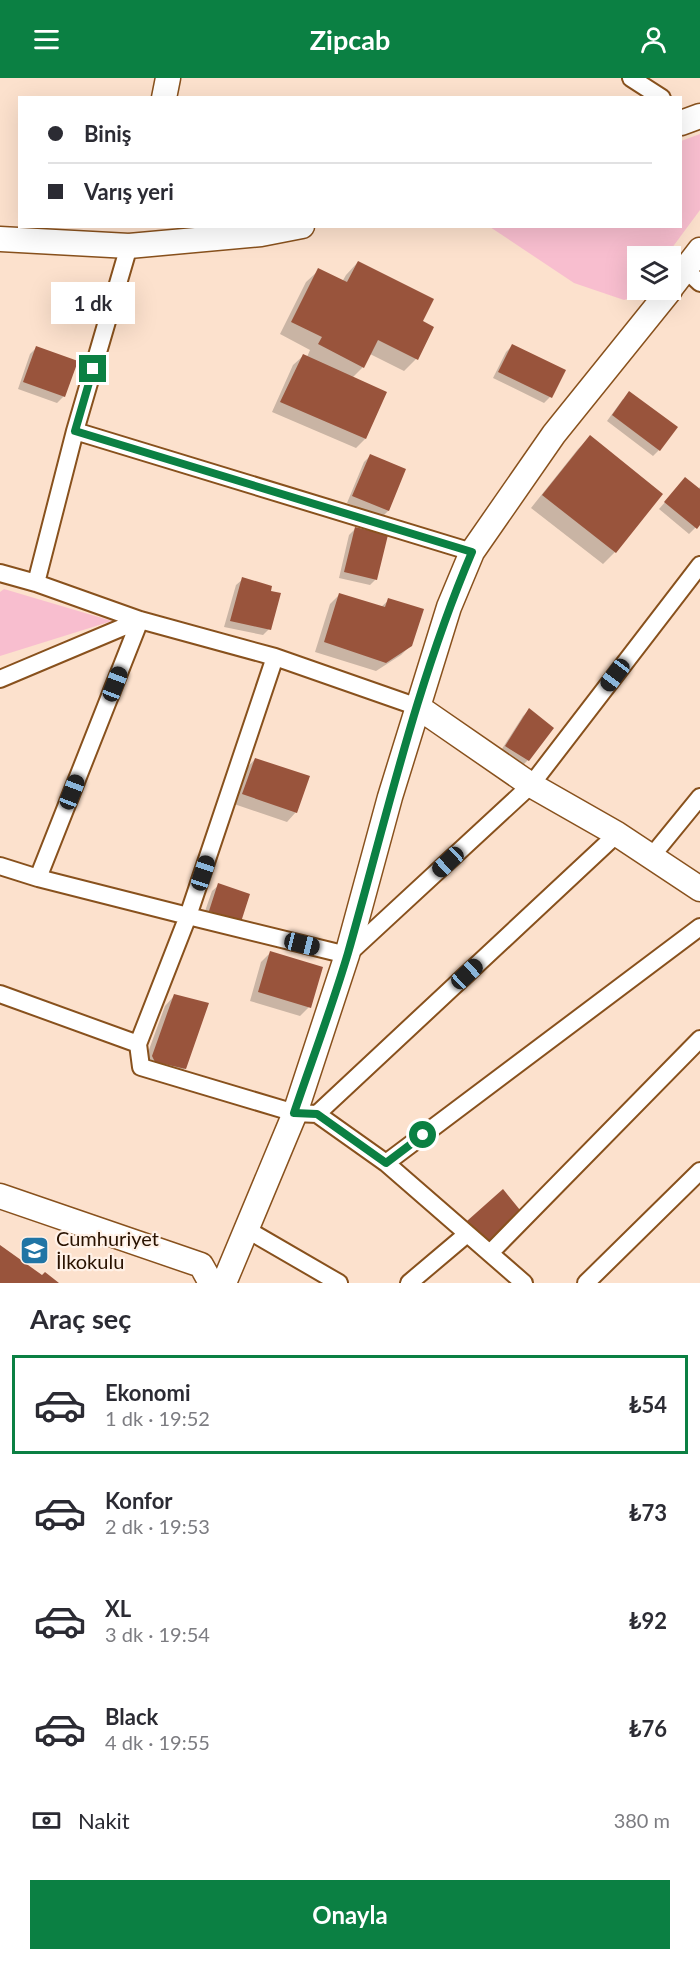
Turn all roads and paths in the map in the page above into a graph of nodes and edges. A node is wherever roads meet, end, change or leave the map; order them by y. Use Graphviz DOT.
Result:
graph roads {
  1 [pos="168,78"];
  2 [pos="631,78"];
  3 [pos="164,96"];
  4 [pos="659,96"];
  5 [pos="292,228"];
  6 [pos="132,236"];
  7 [pos="0,238"];
  8 [pos="700,250"];
  9 [pos="693,276"];
  10 [pos="661,300"];
  11 [pos="75,431"];
  12 [pos="472,552"];
  13 [pos="700,565"];
  14 [pos="0,573"];
  15 [pos="36,583"];
  16 [pos="140,620"];
  17 [pos="275,657"];
  18 [pos="0,679"];
  19 [pos="418,707"];
  20 [pos="531,785"];
  21 [pos="700,797"];
  22 [pos="617,834"];
  23 [pos="651,857"];
  24 [pos="0,867"];
  25 [pos="38,878"];
  26 [pos="700,889"];
  27 [pos="189,916"];
  28 [pos="700,927"];
  29 [pos="347,955"];
  30 [pos="0,994"];
  31 [pos="700,1039"];
  32 [pos="138,1044"];
  33 [pos="306,1114"];
  34 [pos="386,1163"];
  35 [pos="700,1171"];
  36 [pos="0,1196"];
  37 [pos="246,1229"];
  38 [pos="467,1234"];
  39 [pos="490,1253"];
  40 [pos="211,1283"];
  41 [pos="224,1283"];
  42 [pos="339,1283"];
  43 [pos="409,1283"];
  44 [pos="524,1283"];
  45 [pos="586,1283"];
  1 -- 3 [label="main road"];
  2 -- 4 [label="street"];
  5 -- 6 [label="main road"];
  6 -- 7 [label="main road"];
  6 -- 11 [label="street"];
  8 -- 9 [label="main road"];
  10 -- 12 [label="main road"];
  11 -- 12 [label="street"];
  11 -- 15 [label="street"];
  12 -- 19 [label="main road"];
  13 -- 20 [label="street"];
  14 -- 15 [label="street"];
  15 -- 16 [label="street"];
  16 -- 17 [label="street"];
  16 -- 18 [label="street"];
  16 -- 25 [label="street"];
  17 -- 19 [label="street"];
  17 -- 27 [label="street"];
  19 -- 20 [label="main road"];
  19 -- 29 [label="main road"];
  20 -- 22 [label="main road"];
  20 -- 29 [label="street"];
  21 -- 23 [label="street"];
  22 -- 23 [label="main road"];
  22 -- 33 [label="street"];
  23 -- 26 [label="main road"];
  24 -- 25 [label="street"];
  25 -- 27 [label="street"];
  27 -- 29 [label="street"];
  27 -- 32 [label="street"];
  28 -- 34 [label="street"];
  29 -- 33 [label="main road"];
  30 -- 32 [label="street"];
  31 -- 39 [label="street"];
  32 -- 33 [label="street"];
  33 -- 34 [label="street"];
  33 -- 37 [label="main road"];
  34 -- 38 [label="street"];
  35 -- 45 [label="street"];
  36 -- 40 [label="main road"];
  37 -- 41 [label="main road"];
  37 -- 42 [label="street"];
  38 -- 39 [label="street"];
  38 -- 43 [label="street"];
  39 -- 44 [label="street"];
}
